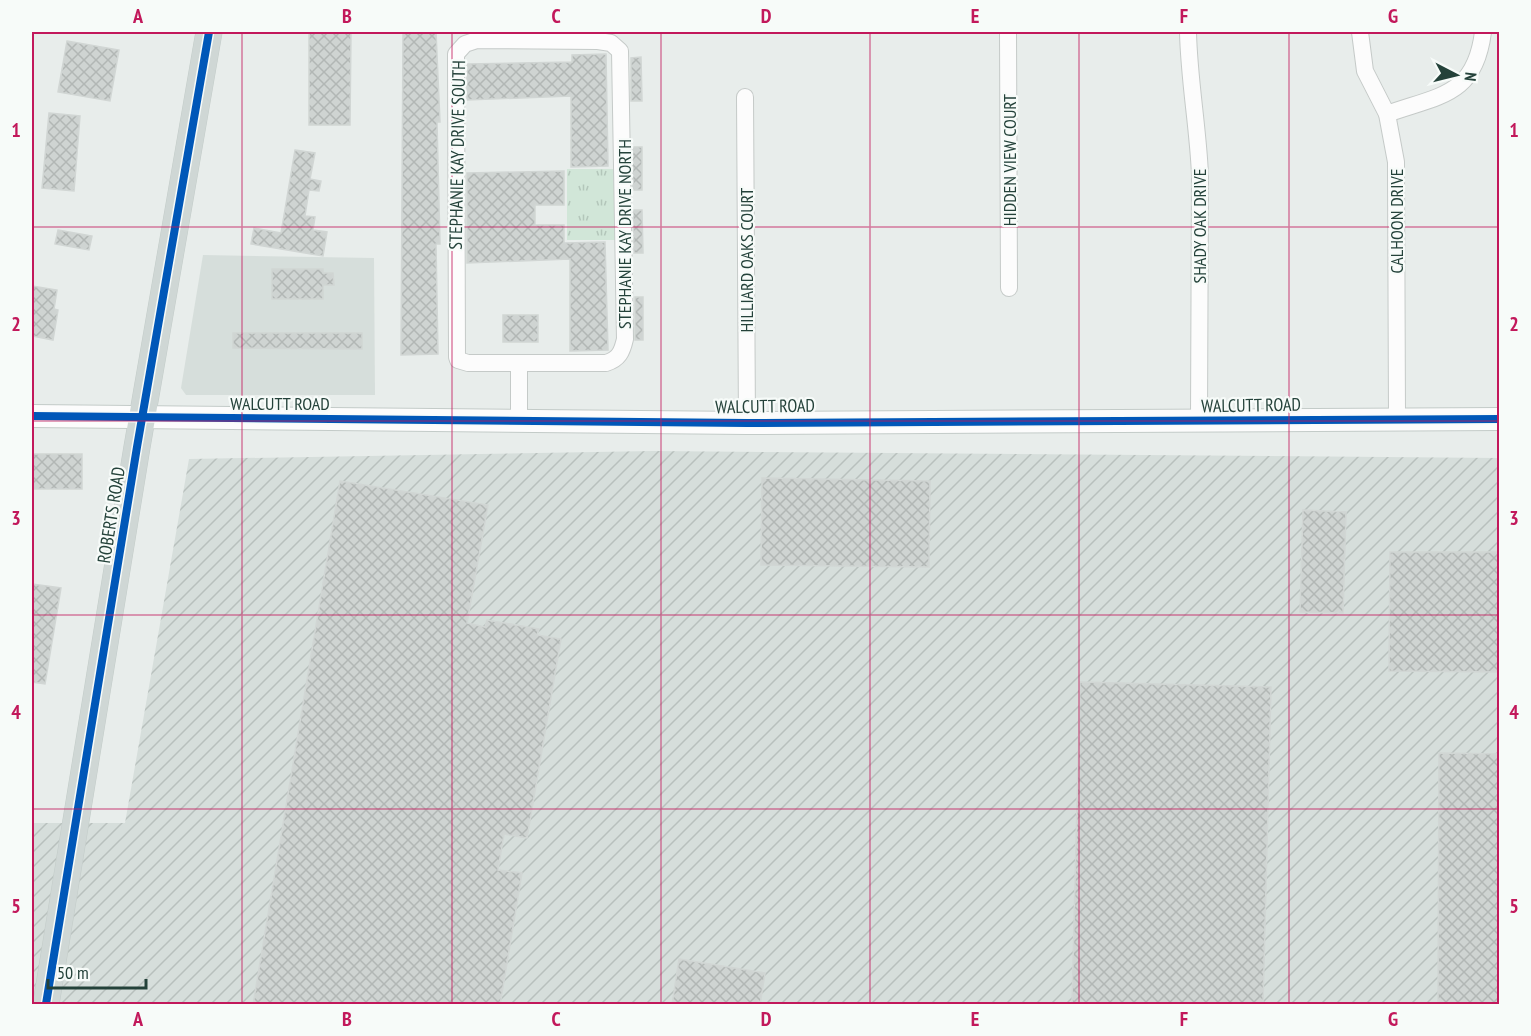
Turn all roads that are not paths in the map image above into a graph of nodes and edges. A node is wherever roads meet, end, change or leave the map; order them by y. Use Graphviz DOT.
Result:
graph roads {
  1 [pos="209,32"];
  2 [pos="1008,32"];
  3 [pos="1188,32"];
  4 [pos="1360,32"];
  5 [pos="1483,32"];
  6 [pos="616,46"];
  7 [pos="745,96"];
  8 [pos="1387,114"];
  9 [pos="1009,288"];
  10 [pos="519,363"];
  11 [pos="32,416"];
  12 [pos="142,417"];
  13 [pos="1397,418"];
  14 [pos="1500,418"];
  15 [pos="519,420"];
  16 [pos="1199,421"];
  17 [pos="747,423"];
  18 [pos="46,1005"];
  1 -- 12 [label="main road, ROBERTS ROAD"];
  2 -- 9 [label="street, HIDDEN VIEW COURT"];
  3 -- 16 [label="street, SHADY OAK DRIVE"];
  4 -- 8 [label="street, CALHOON DRIVE"];
  5 -- 8 [label="street"];
  6 -- 10 [label="street, STEPHANIE KAY DRIVE NORTH"];
  6 -- 10 [label="street, STEPHANIE KAY DRIVE SOUTH"];
  7 -- 17 [label="street, HILLIARD OAKS COURT"];
  8 -- 13 [label="street, CALHOON DRIVE"];
  10 -- 15 [label="street"];
  11 -- 12 [label="street, WALCUTT ROAD"];
  12 -- 15 [label="street, WALCUTT ROAD"];
  12 -- 18 [label="main road, ROBERTS ROAD"];
  13 -- 14 [label="street, WALCUTT ROAD"];
  13 -- 16 [label="street, WALCUTT ROAD"];
  15 -- 17 [label="street, WALCUTT ROAD"];
  16 -- 17 [label="street, WALCUTT ROAD"];
}
